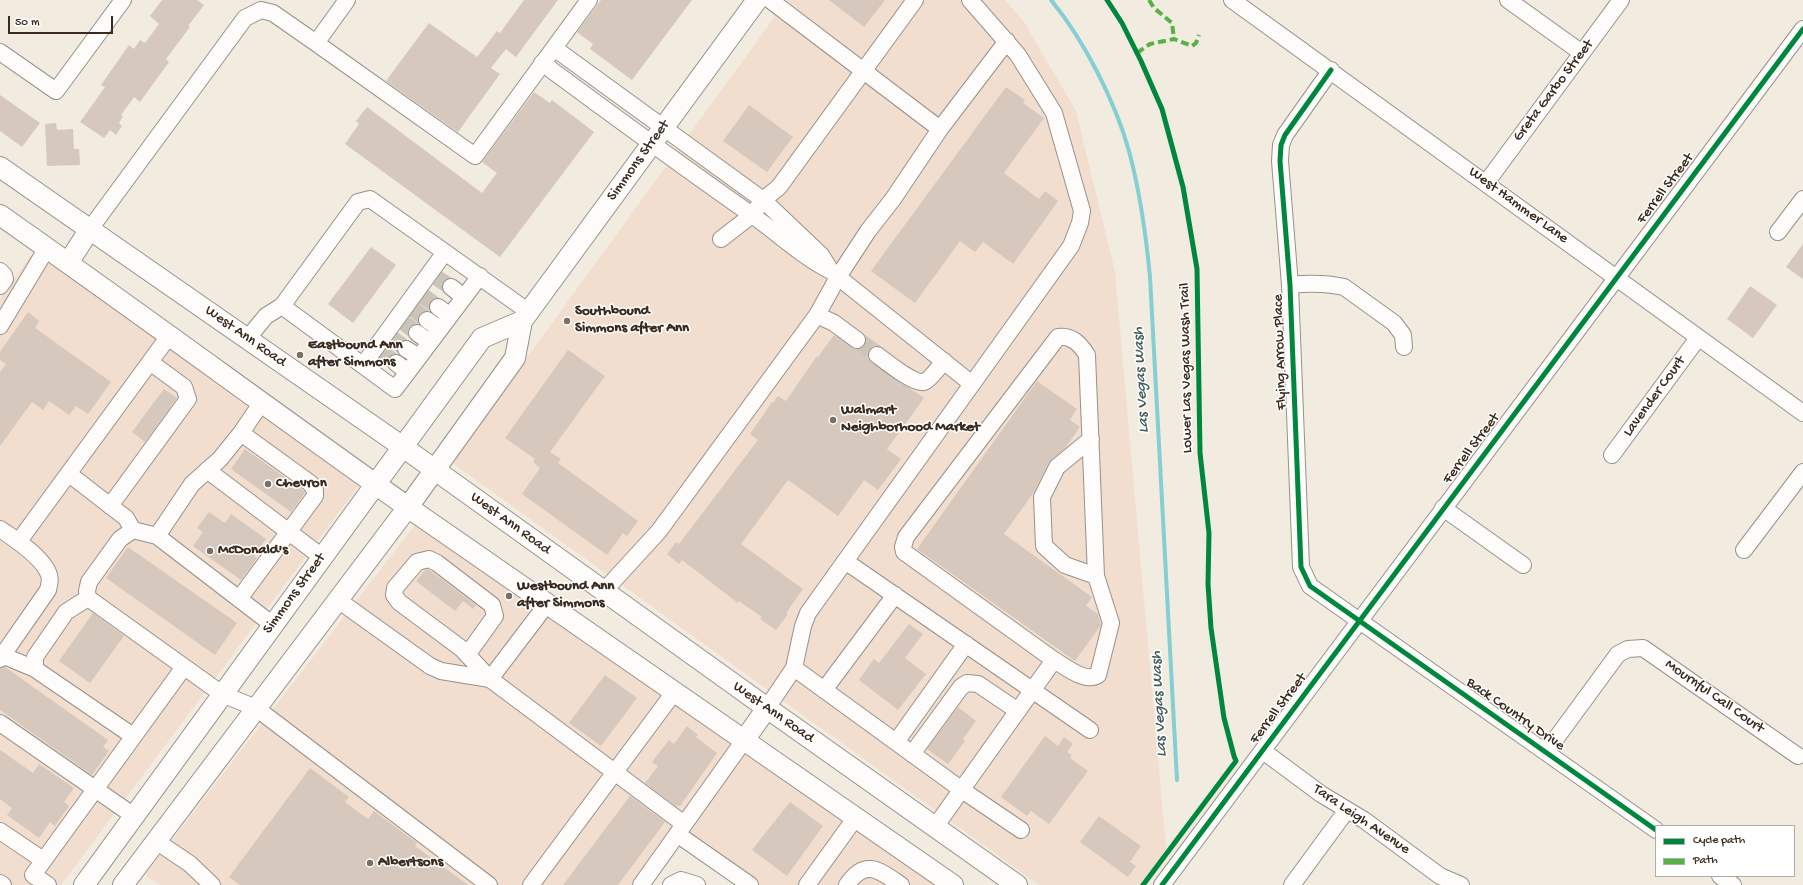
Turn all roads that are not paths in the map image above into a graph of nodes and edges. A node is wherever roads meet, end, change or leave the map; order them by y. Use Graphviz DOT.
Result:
graph roads {
  1 [pos="123,0"];
  2 [pos="347,0"];
  3 [pos="589,0"];
  4 [pos="757,0"];
  5 [pos="770,0"];
  6 [pos="915,0"];
  7 [pos="970,0"];
  8 [pos="1232,0"];
  9 [pos="1508,0"];
  10 [pos="1621,0"];
  11 [pos="1803,29"];
  12 [pos="1007,41"];
  13 [pos="316,43"];
  14 [pos="554,48"];
  15 [pos="0,52"];
  16 [pos="1582,53"];
  17 [pos="542,63"];
  18 [pos="863,70"];
  19 [pos="1330,70"];
  20 [pos="663,127"];
  21 [pos="940,129"];
  22 [pos="652,144"];
  23 [pos="0,167"];
  24 [pos="1486,183"];
  25 [pos="1803,199"];
  26 [pos="763,200"];
  27 [pos="0,215"];
  28 [pos="752,215"];
  29 [pos="90,229"];
  30 [pos="1778,232"];
  31 [pos="720,239"];
  32 [pos="47,248"];
  33 [pos="445,252"];
  34 [pos="68,263"];
  35 [pos="0,271"];
  36 [pos="834,274"];
  37 [pos="480,276"];
  38 [pos="1615,276"];
  39 [pos="1290,285"];
  40 [pos="0,286"];
  41 [pos="451,287"];
  42 [pos="464,297"];
  43 [pos="282,306"];
  44 [pos="818,315"];
  45 [pos="526,317"];
  46 [pos="0,326"];
  47 [pos="169,336"];
  48 [pos="1698,338"];
  49 [pos="248,339"];
  50 [pos="857,340"];
  51 [pos="1404,347"];
  52 [pos="877,355"];
  53 [pos="944,361"];
  54 [pos="150,362"];
  55 [pos="363,365"];
  56 [pos="972,384"];
  57 [pos="262,402"];
  58 [pos="1803,413"];
  59 [pos="240,433"];
  60 [pos="1090,440"];
  61 [pos="403,447"];
  62 [pos="1612,455"];
  63 [pos="207,470"];
  64 [pos="435,470"];
  65 [pos="1803,472"];
  66 [pos="68,474"];
  67 [pos="376,484"];
  68 [pos="110,506"];
  69 [pos="408,507"];
  70 [pos="1443,508"];
  71 [pos="0,529"];
  72 [pos="134,530"];
  73 [pos="289,532"];
  74 [pos="157,536"];
  75 [pos="19,542"];
  76 [pos="1744,550"];
  77 [pos="322,557"];
  78 [pos="845,561"];
  79 [pos="1523,565"];
  80 [pos="1096,576"];
  81 [pos="604,591"];
  82 [pos="895,595"];
  83 [pos="88,598"];
  84 [pos="239,599"];
  85 [pos="338,600"];
  86 [pos="547,604"];
  87 [pos="1360,621"];
  88 [pos="273,625"];
  89 [pos="966,644"];
  90 [pos="467,655"];
  91 [pos="1,657"];
  92 [pos="1054,660"];
  93 [pos="184,667"];
  94 [pos="794,668"];
  95 [pos="35,669"];
  96 [pos="490,679"];
  97 [pos="824,690"];
  98 [pos="1032,690"];
  99 [pos="675,691"];
  100 [pos="222,694"];
  101 [pos="256,708"];
  102 [pos="767,708"];
  103 [pos="1018,711"];
  104 [pos="0,723"];
  105 [pos="1090,730"];
  106 [pos="132,736"];
  107 [pos="745,740"];
  108 [pos="896,742"];
  109 [pos="1262,752"];
  110 [pos="1546,752"];
  111 [pos="912,754"];
  112 [pos="1798,756"];
  113 [pos="615,771"];
  114 [pos="95,789"];
  115 [pos="962,790"];
  116 [pos="1346,810"];
  117 [pos="134,816"];
  118 [pos="856,817"];
  119 [pos="935,827"];
  120 [pos="681,829"];
  121 [pos="1655,829"];
  122 [pos="1021,830"];
  123 [pos="0,831"];
  124 [pos="156,841"];
  125 [pos="43,860"];
  126 [pos="1721,877"];
  127 [pos="28,880"];
  128 [pos="0,883"];
  129 [pos="3,885"];
  130 [pos="48,885"];
  131 [pos="84,885"];
  132 [pos="123,885"];
  133 [pos="212,885"];
  134 [pos="489,885"];
  135 [pos="531,885"];
  136 [pos="641,885"];
  137 [pos="671,885"];
  138 [pos="697,885"];
  139 [pos="750,885"];
  140 [pos="807,885"];
  141 [pos="847,885"];
  142 [pos="901,885"];
  143 [pos="953,885"];
  144 [pos="1017,885"];
  145 [pos="1162,885"];
  146 [pos="1292,885"];
  147 [pos="1461,885"];
  148 [pos="1733,885"];
  1 -- 15 [label="street"];
  2 -- 13 [label="street"];
  3 -- 14 [label="street"];
  4 -- 20 [label="main road, Simmons Street"];
  5 -- 18 [label="street"];
  6 -- 18 [label="street"];
  7 -- 12 [label="street"];
  8 -- 19 [label="street, West Hammer Lane"];
  9 -- 16 [label="street"];
  10 -- 16 [label="street, Greta Garbo Street"];
  11 -- 38 [label="street, Ferrell Street"];
  12 -- 21 [label="street"];
  12 -- 56 [label="street"];
  13 -- 17 [label="street"];
  13 -- 29 [label="street"];
  14 -- 17 [label="street"];
  14 -- 20 [label="street"];
  16 -- 24 [label="street, Greta Garbo Street"];
  17 -- 22 [label="street"];
  18 -- 21 [label="street"];
  18 -- 26 [label="street"];
  19 -- 24 [label="street, West Hammer Lane"];
  19 -- 39 [label="street, Flying Arrow Place"];
  20 -- 22 [label="main road, Simmons Street"];
  20 -- 26 [label="street"];
  21 -- 36 [label="street"];
  22 -- 28 [label="street"];
  22 -- 45 [label="main road, Simmons Street"];
  23 -- 29 [label="main road, West Ann Road"];
  24 -- 38 [label="street, West Hammer Lane"];
  25 -- 30 [label="street"];
  26 -- 28 [label="street"];
  26 -- 36 [label="street"];
  27 -- 32 [label="main road"];
  28 -- 31 [label="street"];
  28 -- 36 [label="street"];
  29 -- 34 [label="main road"];
  29 -- 49 [label="main road, West Ann Road"];
  32 -- 34 [label="main road"];
  32 -- 46 [label="street"];
  33 -- 37 [label="street"];
  33 -- 43 [label="street"];
  33 -- 55 [label="street"];
  34 -- 47 [label="main road"];
  35 -- 40 [label="street"];
  36 -- 44 [label="street"];
  36 -- 53 [label="street"];
  37 -- 42 [label="street"];
  37 -- 45 [label="street"];
  38 -- 48 [label="street, West Hammer Lane"];
  38 -- 70 [label="street, Ferrell Street"];
  39 -- 51 [label="street"];
  39 -- 87 [label="street, Flying Arrow Place"];
  41 -- 42 [label="street"];
  42 -- 55 [label="street"];
  43 -- 49 [label="street"];
  43 -- 55 [label="street"];
  44 -- 50 [label="street"];
  44 -- 81 [label="street"];
  45 -- 61 [label="main road, Simmons Street"];
  45 -- 64 [label="main road, Simmons Street"];
  47 -- 54 [label="street"];
  47 -- 57 [label="main road"];
  48 -- 58 [label="street, West Hammer Lane"];
  48 -- 62 [label="street, Lavender Court"];
  49 -- 61 [label="main road, West Ann Road"];
  52 -- 53 [label="street"];
  53 -- 56 [label="street"];
  54 -- 66 [label="street"];
  54 -- 68 [label="street"];
  56 -- 78 [label="street"];
  57 -- 59 [label="street"];
  57 -- 67 [label="main road"];
  59 -- 63 [label="street"];
  59 -- 73 [label="street"];
  60 -- 80 [label="street"];
  60 -- 80 [label="street"];
  60 -- 92 [label="street"];
  61 -- 64 [label="main road, West Ann Road"];
  61 -- 67 [label="main road, Simmons Street"];
  63 -- 73 [label="street"];
  63 -- 74 [label="street"];
  64 -- 69 [label="main road, Simmons Street"];
  64 -- 81 [label="main road, West Ann Road"];
  65 -- 76 [label="street"];
  66 -- 68 [label="street"];
  66 -- 75 [label="street"];
  67 -- 69 [label="main road"];
  67 -- 77 [label="main road, Simmons Street"];
  68 -- 72 [label="street"];
  69 -- 85 [label="main road, Simmons Street"];
  69 -- 86 [label="main road"];
  70 -- 79 [label="street"];
  70 -- 87 [label="street, Ferrell Street"];
  71 -- 75 [label="street"];
  72 -- 74 [label="street"];
  72 -- 83 [label="street"];
  73 -- 77 [label="street"];
  73 -- 84 [label="street"];
  74 -- 84 [label="street"];
  75 -- 91 [label="street"];
  77 -- 88 [label="main road, Simmons Street"];
  78 -- 82 [label="street"];
  78 -- 94 [label="street"];
  80 -- 92 [label="street"];
  81 -- 102 [label="main road, West Ann Road"];
  82 -- 89 [label="street"];
  82 -- 97 [label="street"];
  83 -- 93 [label="street"];
  83 -- 95 [label="street"];
  84 -- 88 [label="street"];
  85 -- 96 [label="street"];
  85 -- 101 [label="main road, Simmons Street"];
  86 -- 96 [label="street"];
  86 -- 99 [label="main road"];
  87 -- 109 [label="street, Ferrell Street"];
  87 -- 110 [label="street, Back Country Drive"];
  88 -- 100 [label="main road, Simmons Street"];
  89 -- 98 [label="street"];
  89 -- 108 [label="street"];
  90 -- 90 [label="street"];
  90 -- 96 [label="street"];
  91 -- 95 [label="street"];
  92 -- 98 [label="street"];
  93 -- 100 [label="street"];
  93 -- 106 [label="street"];
  94 -- 97 [label="street"];
  94 -- 102 [label="street"];
  95 -- 106 [label="street"];
  96 -- 113 [label="street"];
  97 -- 108 [label="street"];
  98 -- 103 [label="street"];
  98 -- 105 [label="street"];
  99 -- 107 [label="main road"];
  99 -- 113 [label="street"];
  100 -- 101 [label="street"];
  100 -- 117 [label="main road, Simmons Street"];
  101 -- 124 [label="main road, Simmons Street"];
  101 -- 134 [label="street"];
  102 -- 107 [label="main road"];
  102 -- 119 [label="main road, West Ann Road"];
  103 -- 111 [label="street"];
  103 -- 115 [label="street"];
  104 -- 114 [label="street"];
  106 -- 114 [label="street"];
  107 -- 118 [label="main road"];
  107 -- 120 [label="street"];
  108 -- 111 [label="street"];
  109 -- 116 [label="street, Tara Leigh Avenue"];
  109 -- 145 [label="street, Ferrell Street"];
  110 -- 112 [label="street, Mournful Call Court"];
  110 -- 121 [label="street, Back Country Drive"];
  111 -- 115 [label="street"];
  113 -- 120 [label="street"];
  113 -- 135 [label="street"];
  114 -- 117 [label="street"];
  114 -- 125 [label="street"];
  115 -- 119 [label="street"];
  115 -- 122 [label="street"];
  116 -- 146 [label="street"];
  116 -- 147 [label="street, Tara Leigh Avenue"];
  117 -- 131 [label="main road, Simmons Street"];
  118 -- 140 [label="street"];
  118 -- 143 [label="main road"];
  119 -- 144 [label="main road, West Ann Road"];
  120 -- 136 [label="street"];
  120 -- 139 [label="street"];
  123 -- 125 [label="street"];
  124 -- 132 [label="main road, Simmons Street"];
  124 -- 133 [label="street"];
  125 -- 127 [label="street"];
  126 -- 148 [label="street"];
  127 -- 130 [label="street"];
  128 -- 129 [label="street"];
  137 -- 138 [label="street"];
  141 -- 142 [label="street"];
}
